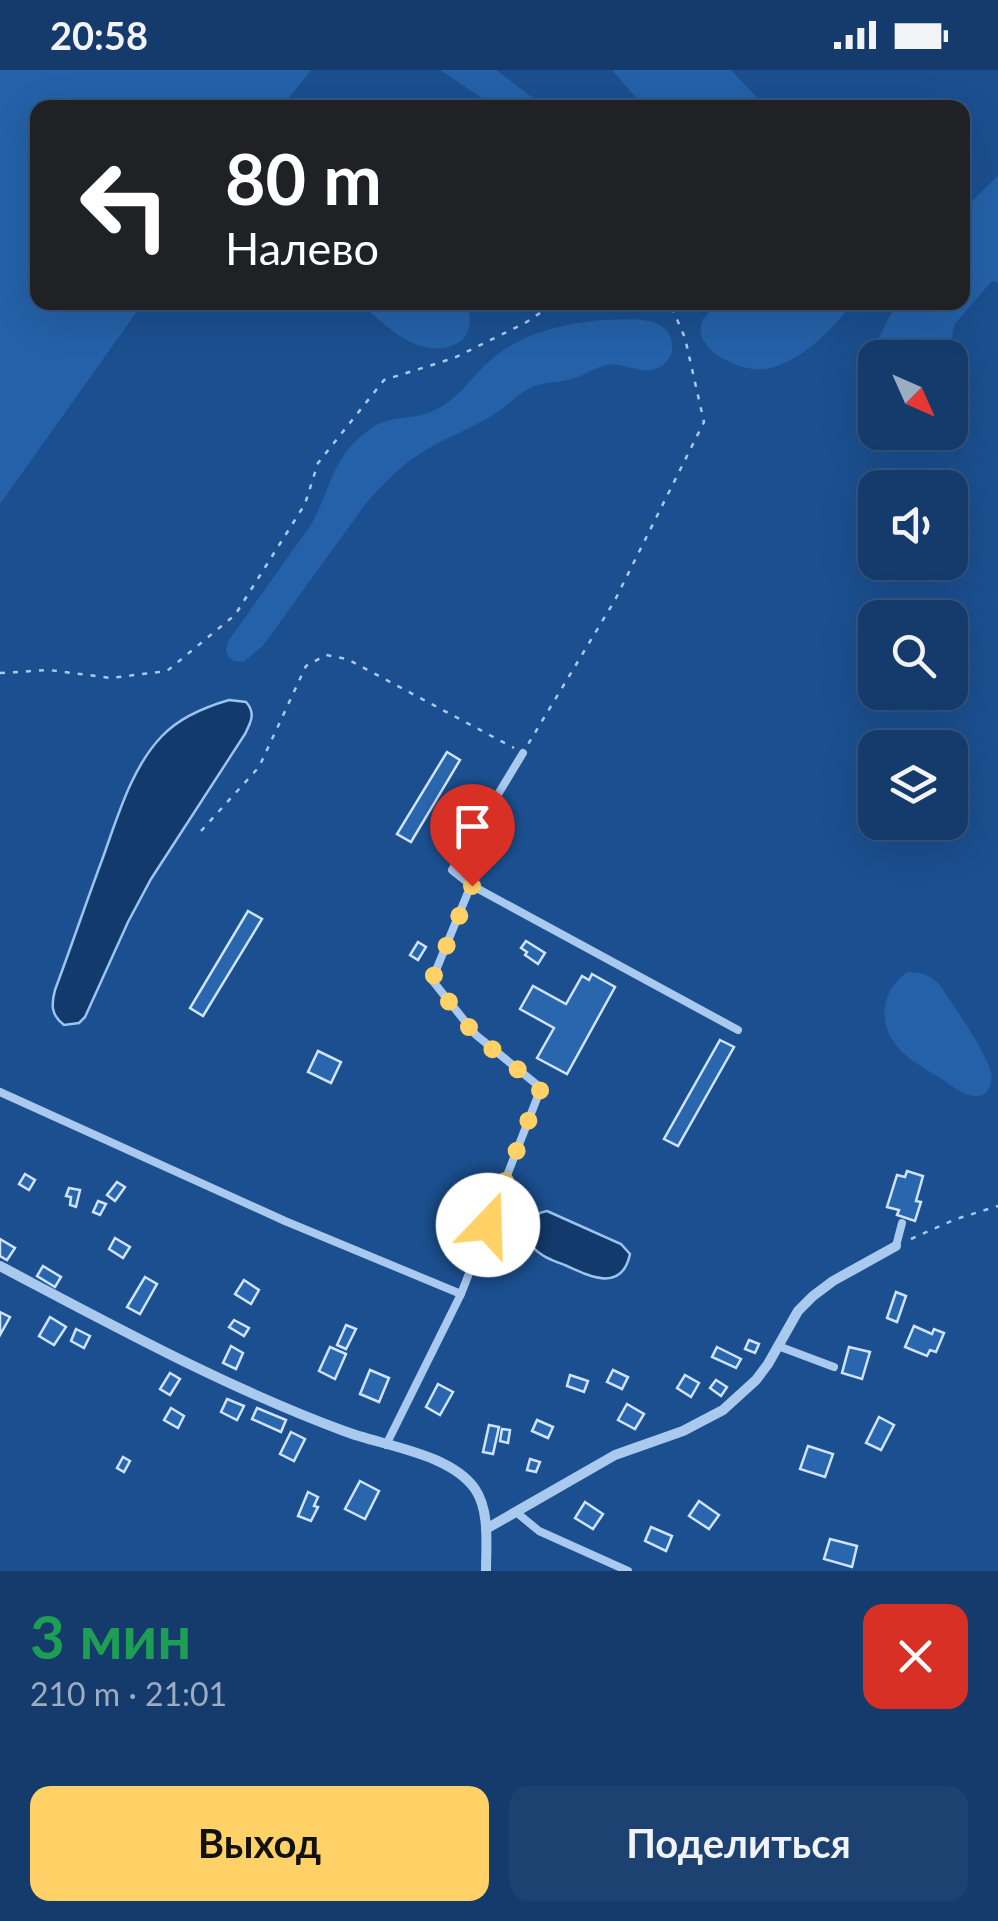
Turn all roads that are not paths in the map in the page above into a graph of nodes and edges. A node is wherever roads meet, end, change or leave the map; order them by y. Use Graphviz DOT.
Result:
graph roads {
  1 [pos="523,753"];
  2 [pos="472,886"];
  3 [pos="738,1030"];
  4 [pos="0,1092"];
  5 [pos="902,1223"];
  6 [pos="896,1246"];
  7 [pos="0,1266"];
  8 [pos="461,1294"];
  9 [pos="778,1346"];
  10 [pos="834,1367"];
  11 [pos="386,1445"];
  12 [pos="516,1512"];
  13 [pos="486,1529"];
  14 [pos="486,1571"];
  15 [pos="628,1571"];
  1 -- 2 [label="lane"];
  2 -- 3 [label="lane"];
  2 -- 8 [label="lane"];
  4 -- 8 [label="lane"];
  5 -- 6 [label="lane"];
  6 -- 9 [label="street"];
  7 -- 11 [label="street"];
  8 -- 11 [label="lane"];
  9 -- 10 [label="lane"];
  9 -- 12 [label="street"];
  11 -- 13 [label="street"];
  12 -- 13 [label="street"];
  12 -- 15 [label="lane"];
  13 -- 14 [label="street"];
}
